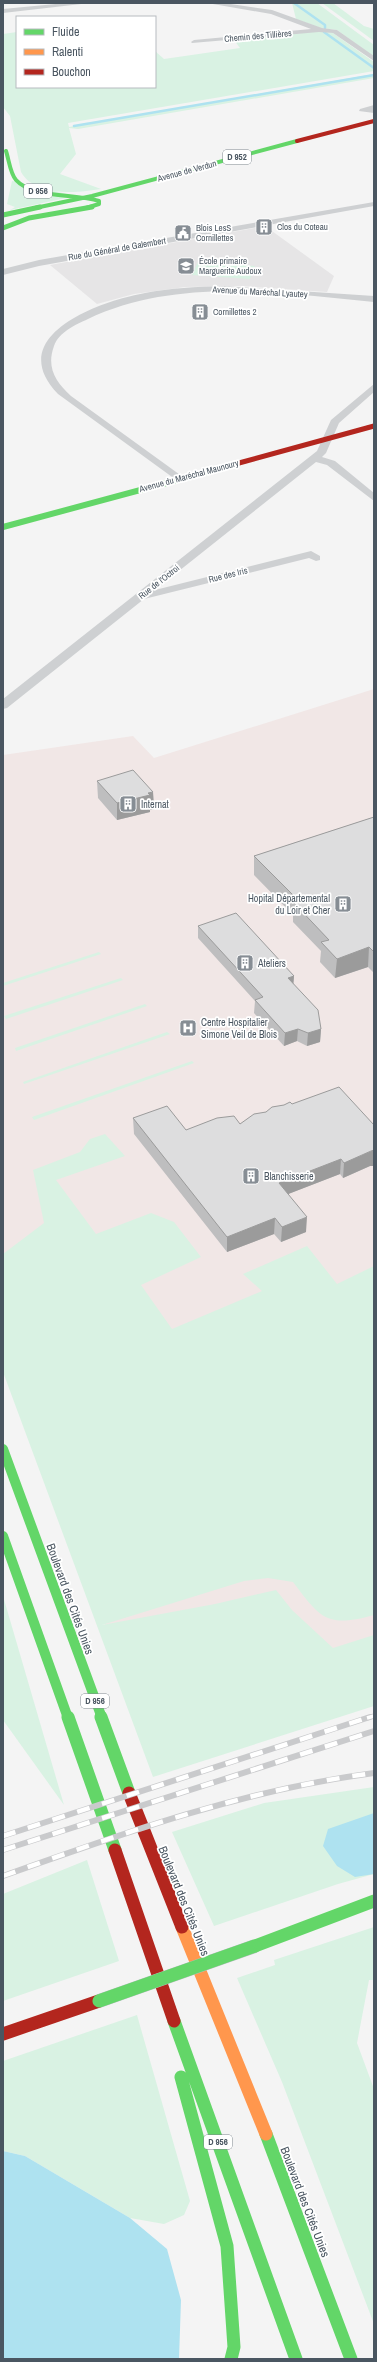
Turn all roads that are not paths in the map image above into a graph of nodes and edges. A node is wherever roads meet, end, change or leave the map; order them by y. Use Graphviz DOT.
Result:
graph roads {
  1 [pos="86,3"];
  2 [pos="210,3"];
  3 [pos="3,10"];
  4 [pos="321,30"];
  5 [pos="194,42"];
  6 [pos="374,59"];
  7 [pos="374,107"];
  8 [pos="374,111"];
  9 [pos="374,121"];
  10 [pos="4,141"];
  11 [pos="6,151"];
  12 [pos="4,176"];
  13 [pos="92,196"];
  14 [pos="374,204"];
  15 [pos="3,215"];
  16 [pos="3,228"];
  17 [pos="3,272"];
  18 [pos="374,299"];
  19 [pos="374,387"];
  20 [pos="374,426"];
  21 [pos="328,438"];
  22 [pos="306,444"];
  23 [pos="314,458"];
  24 [pos="179,479"];
  25 [pos="374,498"];
  26 [pos="3,527"];
  27 [pos="316,558"];
  28 [pos="139,597"];
  29 [pos="3,705"];
  30 [pos="3,1449"];
  31 [pos="3,1536"];
  32 [pos="374,1901"];
  33 [pos="140,1926"];
  34 [pos="3,2034"];
  35 [pos="171,2042"];
  36 [pos="178,2065"];
  37 [pos="231,2359"];
  38 [pos="296,2359"];
  39 [pos="351,2359"];
  1 -- 3 [label="street"];
  2 -- 4 [label="street, Chemin des Tillières"];
  4 -- 5 [label="street, Chemin des Tillières"];
  4 -- 6 [label="street, Chemin des Tillières"];
  7 -- 8 [label="street"];
  9 -- 13 [label="main road, Avenue de Verdun / D 952"];
  10 -- 11 [label="main road, D 956"];
  11 -- 12 [label="main road, D 956"];
  11 -- 13 [label="main road, D 956"];
  13 -- 15 [label="main road, D 956"];
  13 -- 16 [label="main road"];
  14 -- 17 [label="street, Rue du Général de Galembert"];
  18 -- 24 [label="street, Avenue du Maréchal Lyautey"];
  19 -- 21 [label="street, Rue de l'Octroi"];
  20 -- 21 [label="main road, Avenue du Maréchal Maunoury"];
  21 -- 22 [label="main road, Avenue du Maréchal Maunoury"];
  21 -- 23 [label="street, Rue de l'Octroi"];
  22 -- 23 [label="street"];
  22 -- 24 [label="main road, Avenue du Maréchal Maunoury"];
  23 -- 25 [label="street"];
  23 -- 28 [label="street, Rue de l'Octroi"];
  24 -- 26 [label="main road, Avenue du Maréchal Maunoury"];
  27 -- 28 [label="street, Rue des Iris"];
  28 -- 29 [label="street, Rue de l'Octroi"];
  30 -- 39 [label="main road, Boulevard des Cités Unies / D 956"];
  31 -- 33 [label="main road, D 956"];
  32 -- 34 [label="main road, bridge"];
  33 -- 35 [label="main road"];
  33 -- 38 [label="main road, D 956"];
  36 -- 37 [label="main road"];
}
